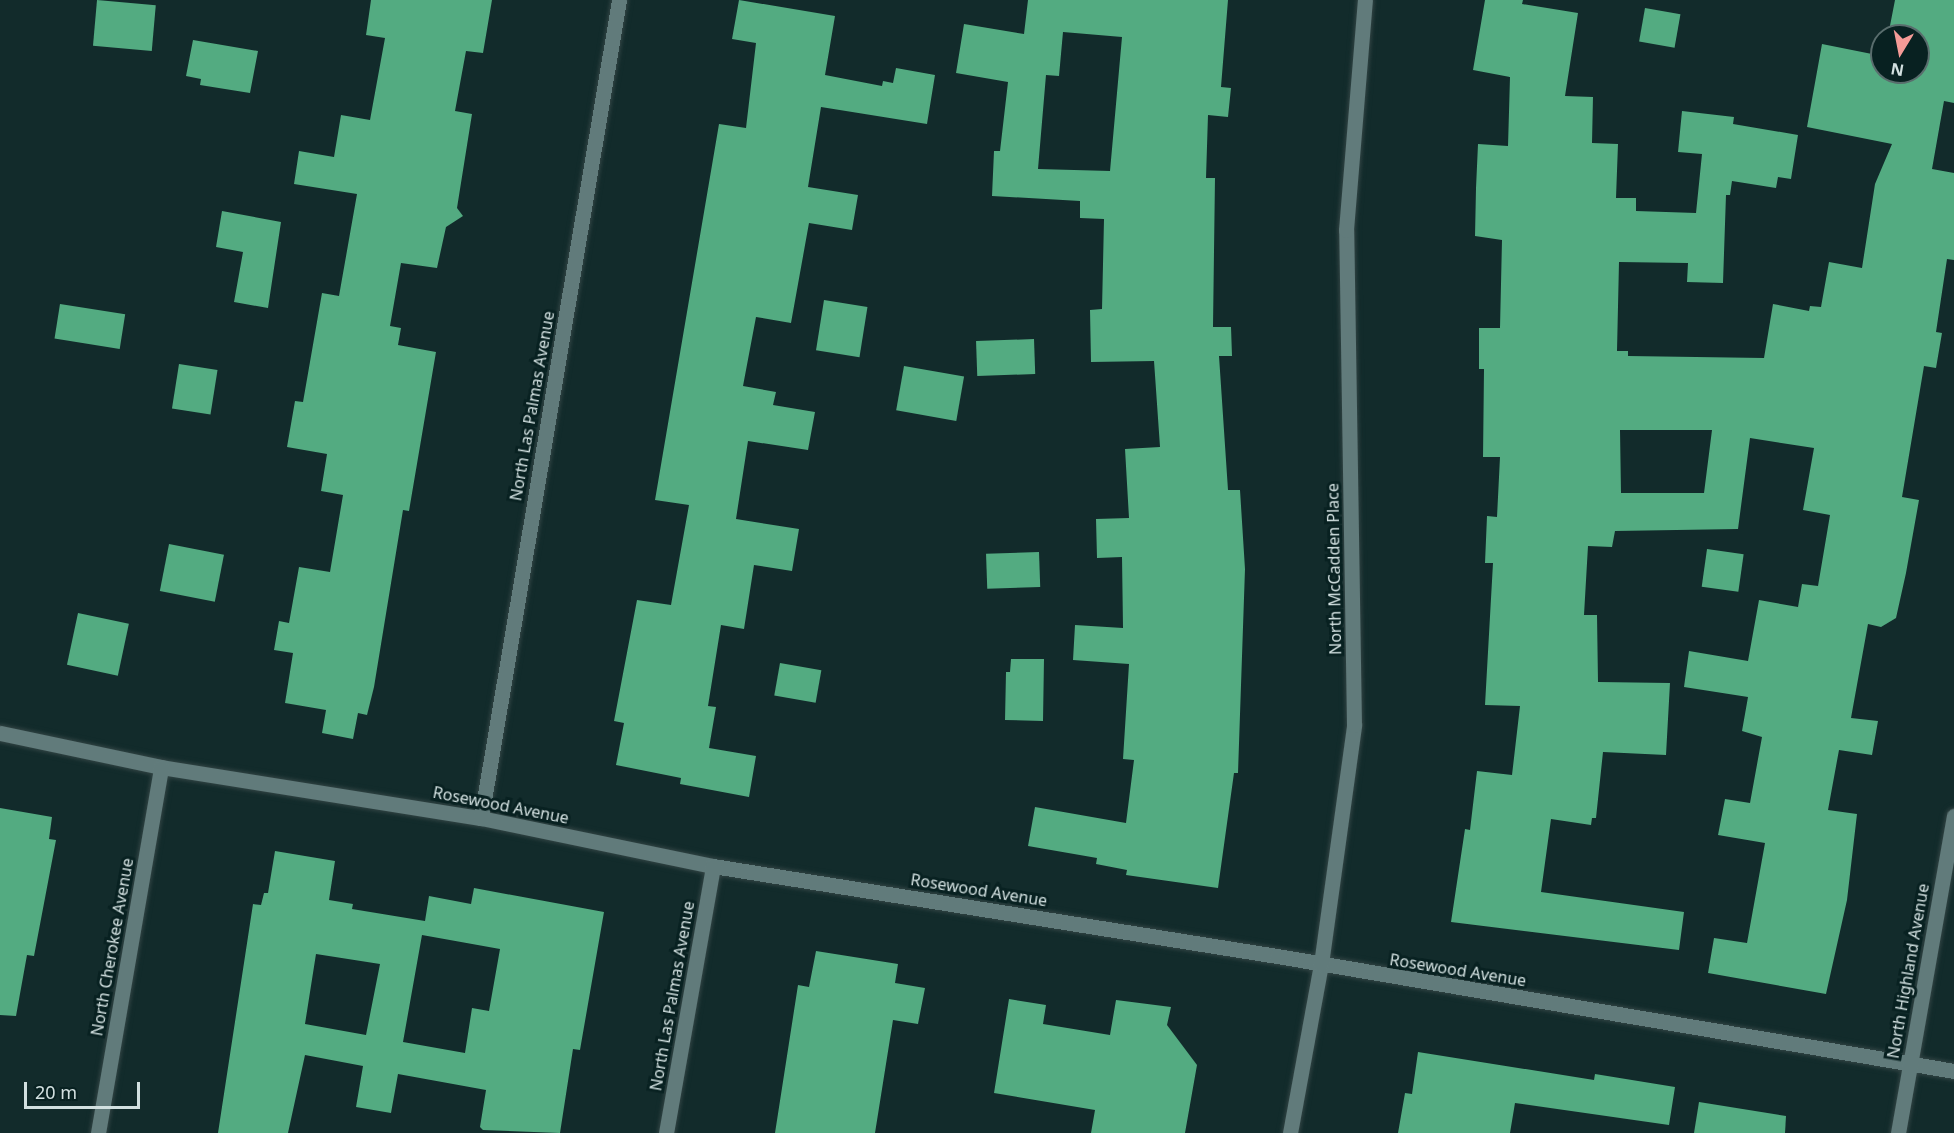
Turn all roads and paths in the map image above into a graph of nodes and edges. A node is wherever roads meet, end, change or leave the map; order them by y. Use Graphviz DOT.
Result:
graph roads {
  1 [pos="619,0"];
  2 [pos="1365,0"];
  3 [pos="0,733"];
  4 [pos="161,768"];
  5 [pos="1954,816"];
  6 [pos="481,818"];
  7 [pos="713,866"];
  8 [pos="1321,964"];
  9 [pos="1911,1064"];
  10 [pos="1954,1071"];
  11 [pos="98,1133"];
  12 [pos="666,1133"];
  13 [pos="1290,1133"];
  14 [pos="1898,1133"];
  1 -- 6 [label="street, North Las Palmas Avenue"];
  2 -- 8 [label="street, North McCadden Place"];
  3 -- 4 [label="street, Rosewood Avenue"];
  4 -- 6 [label="street, Rosewood Avenue"];
  4 -- 11 [label="street, North Cherokee Avenue"];
  5 -- 9 [label="street, North Highland Avenue"];
  6 -- 7 [label="street, Rosewood Avenue"];
  7 -- 8 [label="street, Rosewood Avenue"];
  7 -- 12 [label="street, North Las Palmas Avenue"];
  8 -- 9 [label="street, Rosewood Avenue"];
  8 -- 13 [label="street, North McCadden Place"];
  9 -- 10 [label="street, Rosewood Avenue"];
  9 -- 14 [label="street, North Highland Avenue"];
}
